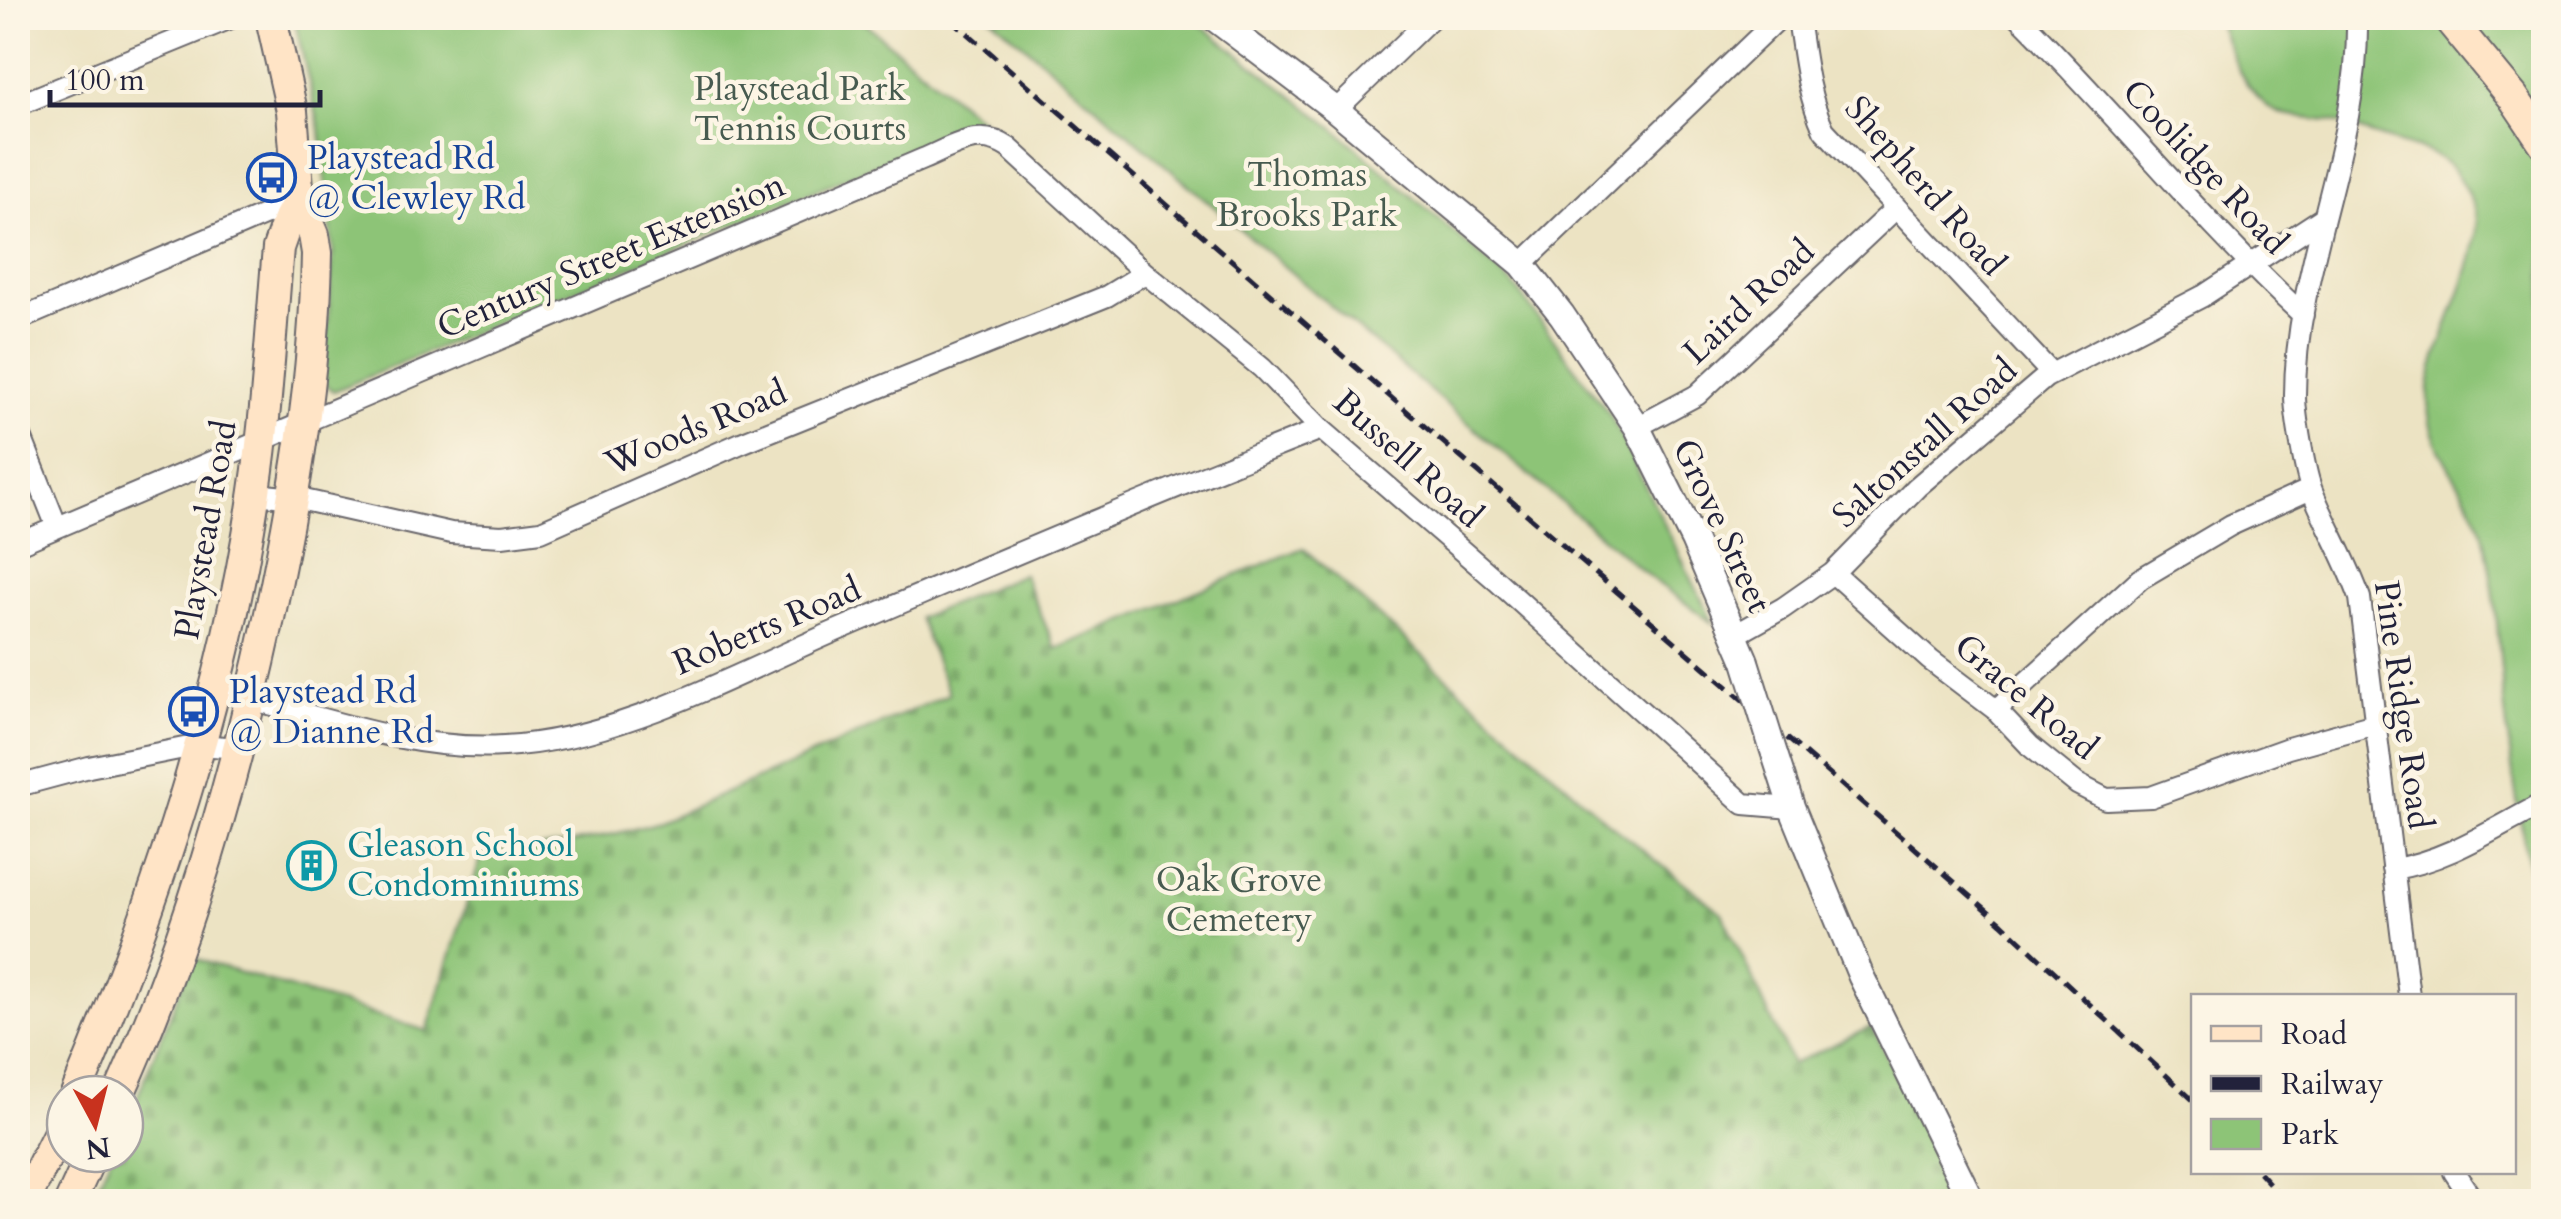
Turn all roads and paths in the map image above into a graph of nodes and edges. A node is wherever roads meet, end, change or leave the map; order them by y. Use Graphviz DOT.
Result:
graph roads {
  1 [pos="231,18"];
  2 [pos="272,18"];
  3 [pos="1214,18"];
  4 [pos="1431,18"];
  5 [pos="1779,18"];
  6 [pos="1798,18"];
  7 [pos="2020,18"];
  8 [pos="2357,18"];
  9 [pos="2448,18"];
  10 [pos="18,105"];
  11 [pos="1336,110"];
  12 [pos="988,136"];
  13 [pos="2544,143"];
  14 [pos="299,200"];
  15 [pos="1895,209"];
  16 [pos="2321,219"];
  17 [pos="1522,264"];
  18 [pos="2248,265"];
  19 [pos="1145,274"];
  20 [pos="2303,315"];
  21 [pos="18,320"];
  22 [pos="2052,374"];
  23 [pos="305,422"];
  24 [pos="1637,427"];
  25 [pos="18,429"];
  26 [pos="1320,430"];
  27 [pos="262,442"];
  28 [pos="2310,489"];
  29 [pos="255,494"];
  30 [pos="294,498"];
  31 [pos="57,527"];
  32 [pos="18,544"];
  33 [pos="1833,573"];
  34 [pos="1735,635"];
  35 [pos="216,690"];
  36 [pos="252,699"];
  37 [pos="1996,710"];
  38 [pos="2375,724"];
  39 [pos="200,746"];
  40 [pos="239,748"];
  41 [pos="18,786"];
  42 [pos="2544,804"];
  43 [pos="1792,808"];
  44 [pos="2393,869"];
  45 [pos="2409,994"];
  46 [pos="84,1074"];
  47 [pos="127,1074"];
  48 [pos="45,1160"];
  49 [pos="83,1174"];
  50 [pos="2455,1174"];
  51 [pos="24,1202"];
  52 [pos="70,1202"];
  53 [pos="1972,1202"];
  54 [pos="2474,1202"];
  1 -- 10 [label="street"];
  2 -- 14 [label="main road, Playstead Road"];
  3 -- 11 [label="street, Grove Street"];
  4 -- 11 [label="street"];
  5 -- 17 [label="street"];
  6 -- 15 [label="street, Shepherd Road"];
  7 -- 18 [label="street, Coolidge Road"];
  8 -- 16 [label="street, Pine Ridge Road"];
  9 -- 13 [label="main road"];
  11 -- 17 [label="street, Grove Street"];
  12 -- 19 [label="street, Bussell Road"];
  12 -- 23 [label="street, Century Street Extension"];
  14 -- 21 [label="street"];
  14 -- 23 [label="main road, Playstead Road"];
  14 -- 27 [label="main road, Playstead Road"];
  15 -- 22 [label="street, Shepherd Road"];
  15 -- 24 [label="street, Laird Road"];
  16 -- 18 [label="street, Saltonstall Road"];
  16 -- 20 [label="street, Pine Ridge Road"];
  17 -- 24 [label="street, Grove Street"];
  18 -- 20 [label="street, Coolidge Road"];
  18 -- 22 [label="street, Saltonstall Road"];
  19 -- 26 [label="street, Bussell Road"];
  19 -- 30 [label="street, Woods Road"];
  20 -- 28 [label="street, Pine Ridge Road"];
  22 -- 33 [label="street, Saltonstall Road"];
  23 -- 27 [label="street, Century Street Extension"];
  23 -- 30 [label="main road, Playstead Road"];
  24 -- 34 [label="street, Grove Street"];
  25 -- 31 [label="street"];
  26 -- 36 [label="street, Roberts Road"];
  26 -- 43 [label="street, Bussell Road"];
  27 -- 29 [label="main road, Playstead Road"];
  27 -- 31 [label="street, Century Street Extension"];
  28 -- 37 [label="street"];
  28 -- 38 [label="street, Pine Ridge Road"];
  29 -- 30 [label="street, Woods Road"];
  29 -- 35 [label="main road, Playstead Road"];
  30 -- 36 [label="main road, Playstead Road"];
  31 -- 32 [label="street, Century Street Extension"];
  33 -- 34 [label="street, Saltonstall Road"];
  33 -- 37 [label="street, Grace Road"];
  34 -- 43 [label="street, Grove Street, bridge"];
  35 -- 36 [label="street, Roberts Road"];
  35 -- 39 [label="main road, Playstead Road"];
  36 -- 40 [label="main road, Playstead Road"];
  37 -- 38 [label="street, Grace Road"];
  38 -- 44 [label="street, Pine Ridge Road"];
  39 -- 40 [label="street"];
  39 -- 41 [label="street"];
  39 -- 46 [label="main road, Playstead Road"];
  40 -- 47 [label="main road, Playstead Road"];
  42 -- 44 [label="street"];
  43 -- 53 [label="street, Grove Street"];
  44 -- 45 [label="street, Pine Ridge Road"];
  48 -- 51 [label="main road"];
  49 -- 52 [label="main road"];
  50 -- 54 [label="street"];
}
